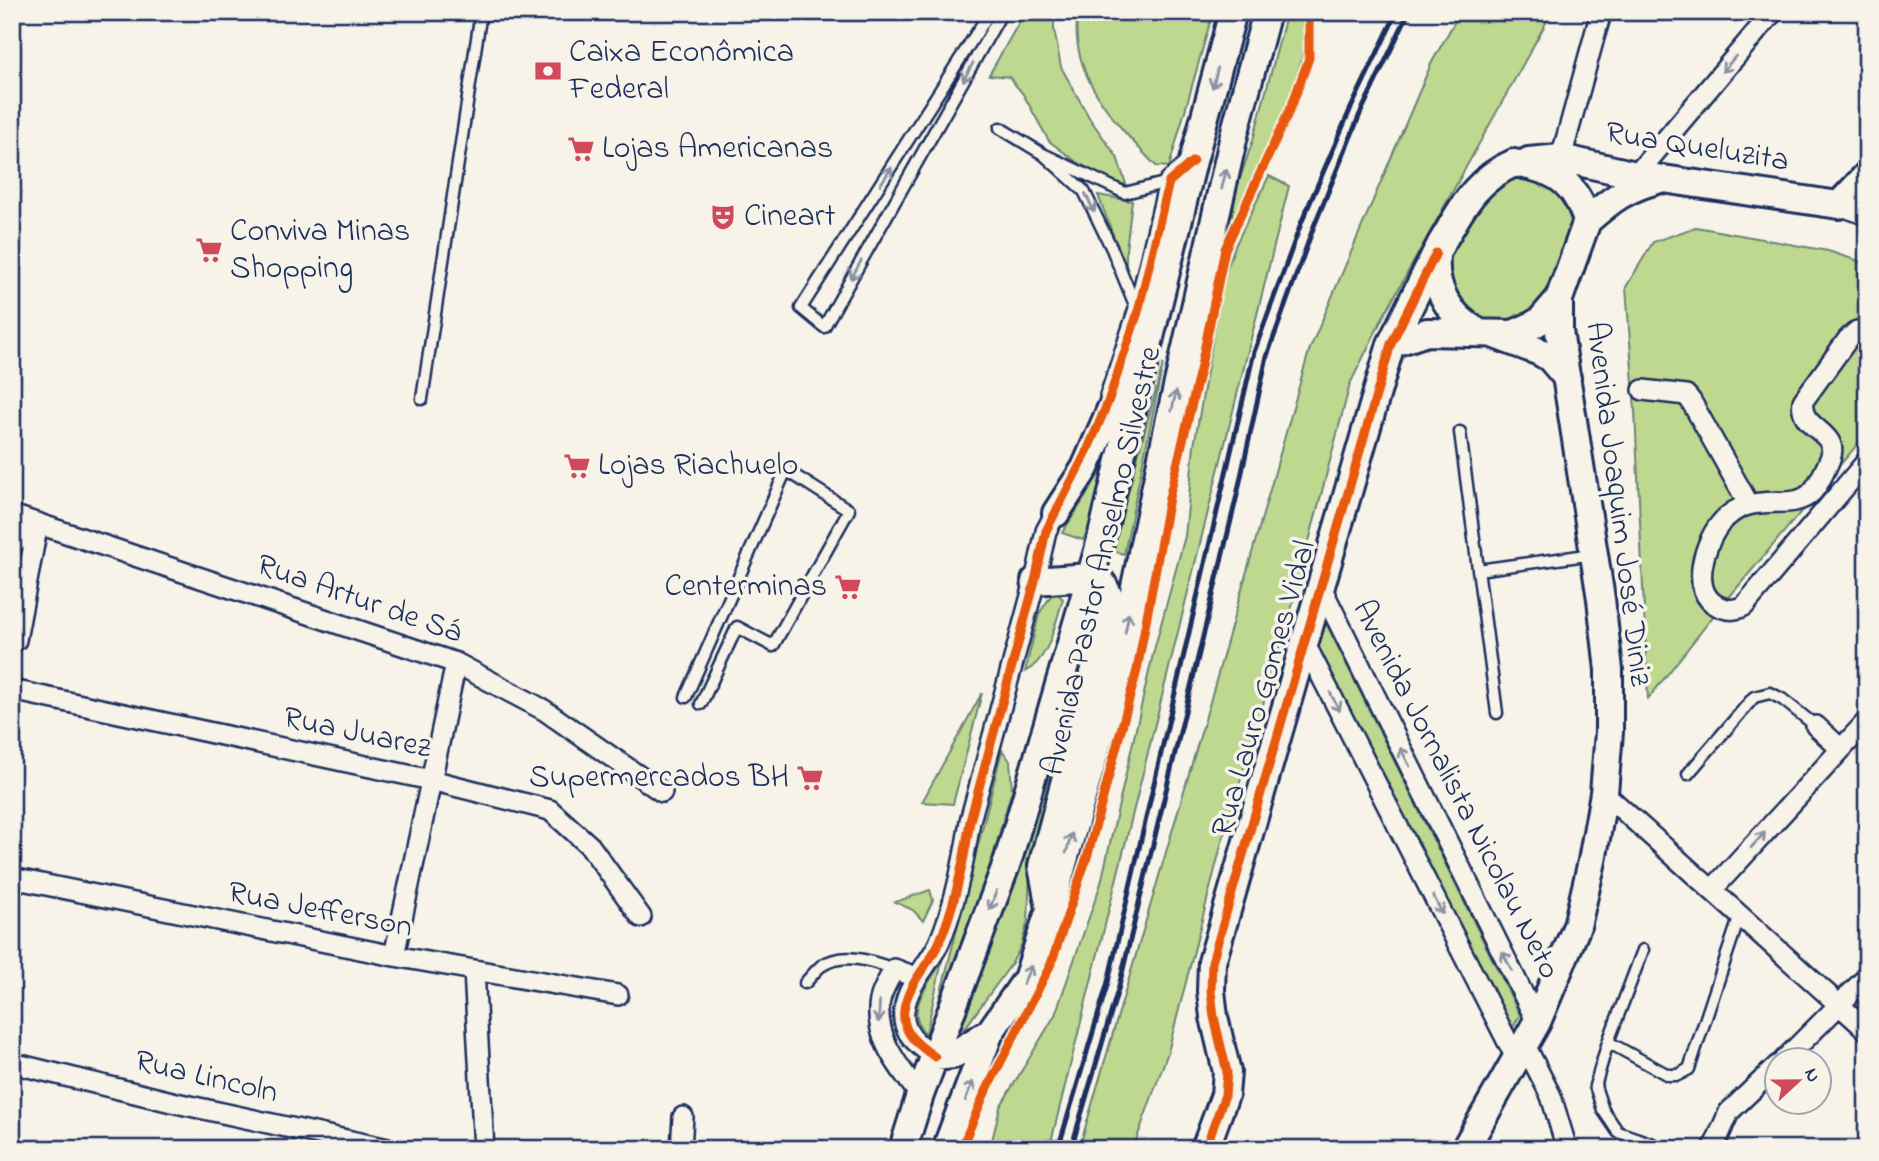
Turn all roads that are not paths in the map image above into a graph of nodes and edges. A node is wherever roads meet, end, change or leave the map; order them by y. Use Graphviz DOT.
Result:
graph roads {
  1 [pos="481,12"];
  2 [pos="990,12"];
  3 [pos="1002,12"];
  4 [pos="1233,12"];
  5 [pos="1267,12"];
  6 [pos="1601,12"];
  7 [pos="1773,12"];
  8 [pos="1000,128"];
  9 [pos="1043,154"];
  10 [pos="1561,158"];
  11 [pos="1193,162"];
  12 [pos="1514,163"];
  13 [pos="1867,175"];
  14 [pos="1648,177"];
  15 [pos="1169,182"];
  16 [pos="1839,205"];
  17 [pos="1867,215"];
  18 [pos="1587,221"];
  19 [pos="1436,253"];
  20 [pos="1559,299"];
  21 [pos="1138,312"];
  22 [pos="1867,330"];
  23 [pos="1486,333"];
  24 [pos="1391,344"];
  25 [pos="1146,353"];
  26 [pos="1567,378"];
  27 [pos="1643,390"];
  28 [pos="422,399"];
  29 [pos="1460,432"];
  30 [pos="1867,461"];
  31 [pos="1748,503"];
  32 [pos="1056,513"];
  33 [pos="12,515"];
  34 [pos="36,527"];
  35 [pos="12,540"];
  36 [pos="1594,554"];
  37 [pos="1478,570"];
  38 [pos="1088,577"];
  39 [pos="1035,581"];
  40 [pos="1320,585"];
  41 [pos="16,640"];
  42 [pos="1304,642"];
  43 [pos="456,663"];
  44 [pos="12,690"];
  45 [pos="686,697"];
  46 [pos="701,704"];
  47 [pos="1497,713"];
  48 [pos="1867,721"];
  49 [pos="1816,726"];
  50 [pos="1841,749"];
  51 [pos="1688,774"];
  52 [pos="430,780"];
  53 [pos="662,792"];
  54 [pos="1604,793"];
  55 [pos="12,878"];
  56 [pos="1712,890"];
  57 [pos="1050,909"];
  58 [pos="1740,915"];
  59 [pos="641,917"];
  60 [pos="1643,950"];
  61 [pos="394,956"];
  62 [pos="894,969"];
  63 [pos="474,971"];
  64 [pos="915,977"];
  65 [pos="1867,977"];
  66 [pos="805,983"];
  67 [pos="618,995"];
  68 [pos="1839,1006"];
  69 [pos="1867,1030"];
  70 [pos="990,1032"];
  71 [pos="1526,1041"];
  72 [pos="1608,1042"];
  73 [pos="1797,1046"];
  74 [pos="935,1057"];
  75 [pos="12,1063"];
  76 [pos="1764,1078"];
  77 [pos="920,1095"];
  78 [pos="683,1117"];
  79 [pos="1653,1144"];
  80 [pos="1722,1144"];
  81 [pos="388,1149"];
  82 [pos="484,1149"];
  83 [pos="681,1149"];
  84 [pos="903,1149"];
  85 [pos="946,1149"];
  86 [pos="1205,1149"];
  87 [pos="1465,1149"];
  88 [pos="1567,1149"];
  1 -- 28 [label="lane"];
  3 -- 2 [label="lane, one-way"];
  4 -- 11 [label="main road, Avenida Pastor Anselmo Silvestre, one-way"];
  57 -- 5 [label="main road, Avenida Pastor Anselmo Silvestre, one-way"];
  6 -- 10 [label="street"];
  7 -- 14 [label="street, one-way"];
  8 -- 9 [label="lane"];
  9 -- 15 [label="lane"];
  9 -- 21 [label="lane, one-way"];
  10 -- 12 [label="main road, Rua Queluzita"];
  10 -- 14 [label="main road, Rua Queluzita"];
  11 -- 15 [label="street"];
  11 -- 25 [label="main road, Avenida Pastor Anselmo Silvestre"];
  12 -- 18 [label="main road"];
  12 -- 19 [label="main road"];
  13 -- 16 [label="main road"];
  14 -- 16 [label="main road, Rua Queluzita"];
  14 -- 18 [label="main road"];
  15 -- 21 [label="street, Avenida Pastor Anselmo Silvestre"];
  16 -- 17 [label="street, Rua Queluzita"];
  18 -- 20 [label="main road"];
  19 -- 23 [label="main road"];
  19 -- 24 [label="main road, Rua Lauro Gomes Vidal"];
  20 -- 23 [label="main road"];
  20 -- 26 [label="main road, Avenida Joaquim José Diniz"];
  21 -- 32 [label="street, Avenida Pastor Anselmo Silvestre"];
  22 -- 31 [label="street"];
  23 -- 24 [label="main road"];
  23 -- 26 [label="main road"];
  24 -- 40 [label="main road, Rua Lauro Gomes Vidal"];
  25 -- 32 [label="main road"];
  25 -- 38 [label="main road, Avenida Pastor Anselmo Silvestre"];
  26 -- 36 [label="main road, Avenida Joaquim José Diniz"];
  27 -- 31 [label="street"];
  29 -- 37 [label="lane"];
  30 -- 31 [label="street"];
  32 -- 39 [label="street, Avenida Pastor Anselmo Silvestre"];
  33 -- 34 [label="street, Rua Artur de Sá"];
  34 -- 35 [label="street"];
  34 -- 41 [label="street"];
  34 -- 43 [label="street, Rua Artur de Sá"];
  36 -- 37 [label="lane"];
  36 -- 54 [label="main road, Avenida Joaquim José Diniz"];
  37 -- 47 [label="lane"];
  38 -- 39 [label="main road"];
  38 -- 57 [label="main road"];
  38 -- 74 [label="main road, Avenida Pastor Anselmo Silvestre, one-way"];
  39 -- 64 [label="street, Avenida Pastor Anselmo Silvestre"];
  40 -- 42 [label="main road, Rua Lauro Gomes Vidal"];
  71 -- 40 [label="street, Avenida Jornalista Nicolau Neto, one-way"];
  42 -- 71 [label="street, one-way"];
  42 -- 86 [label="main road, Rua Lauro Gomes Vidal"];
  43 -- 52 [label="street"];
  43 -- 53 [label="street, Rua Artur de Sá"];
  44 -- 52 [label="street, Rua Juarez"];
  45 -- 46 [label="lane"];
  48 -- 50 [label="street"];
  49 -- 50 [label="street"];
  49 -- 51 [label="lane"];
  56 -- 50 [label="street, one-way"];
  52 -- 59 [label="street, Rua Juarez"];
  52 -- 61 [label="street"];
  54 -- 56 [label="street"];
  54 -- 71 [label="main road, Avenida Joaquim José Diniz"];
  55 -- 61 [label="street, Rua Jefferson"];
  56 -- 58 [label="street"];
  70 -- 57 [label="main road, Avenida Pastor Anselmo Silvestre, one-way"];
  58 -- 68 [label="street"];
  58 -- 72 [label="lane"];
  60 -- 72 [label="lane"];
  61 -- 63 [label="street, Rua Jefferson"];
  62 -- 64 [label="street"];
  62 -- 66 [label="lane"];
  62 -- 77 [label="street, one-way"];
  63 -- 67 [label="street, Rua Jefferson"];
  63 -- 82 [label="street"];
  64 -- 74 [label="street, Avenida Pastor Anselmo Silvestre"];
  65 -- 68 [label="street"];
  68 -- 69 [label="street"];
  68 -- 73 [label="street"];
  70 -- 74 [label="main road"];
  85 -- 70 [label="main road, Avenida Pastor Anselmo Silvestre, one-way"];
  71 -- 87 [label="main road, Avenida Joaquim José Diniz"];
  71 -- 88 [label="street"];
  72 -- 79 [label="lane"];
  74 -- 77 [label="main road, Avenida Pastor Anselmo Silvestre"];
  75 -- 81 [label="street, Rua Lincoln"];
  76 -- 80 [label="street"];
  77 -- 84 [label="main road, Avenida Pastor Anselmo Silvestre"];
  78 -- 83 [label="street"];
}
